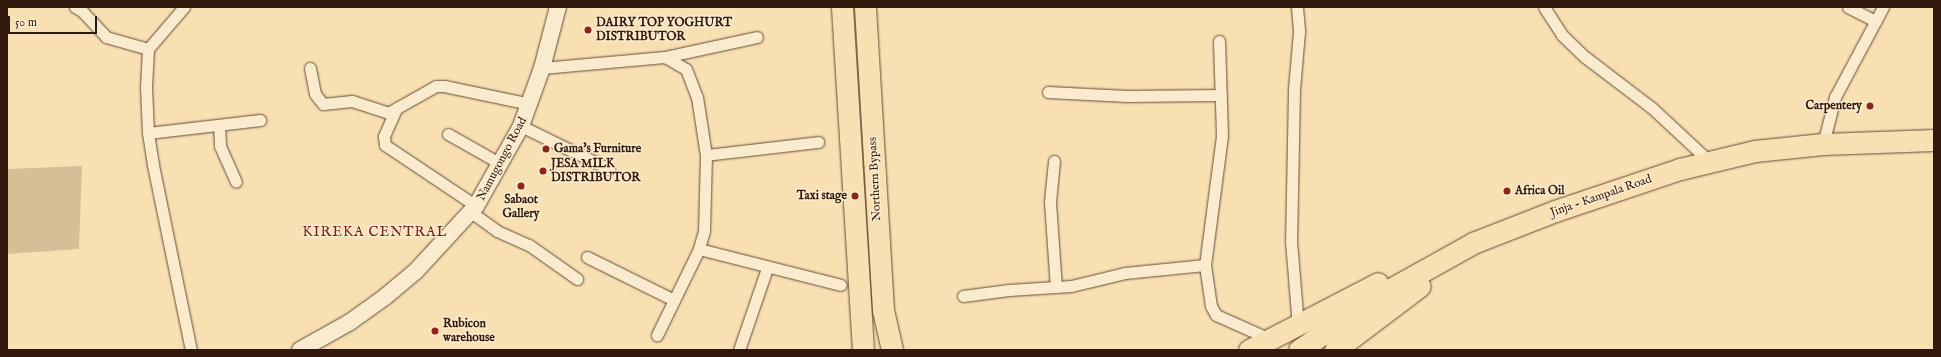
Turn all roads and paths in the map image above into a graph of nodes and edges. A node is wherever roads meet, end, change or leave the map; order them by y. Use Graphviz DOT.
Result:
graph roads {
  1 [pos="75,7"];
  2 [pos="184,7"];
  3 [pos="558,7"];
  4 [pos="842,7"];
  5 [pos="865,7"];
  6 [pos="1297,7"];
  7 [pos="1544,7"];
  8 [pos="1848,7"];
  9 [pos="1883,7"];
  10 [pos="1876,21"];
  11 [pos="758,37"];
  12 [pos="1219,41"];
  13 [pos="148,49"];
  14 [pos="665,57"];
  15 [pos="310,68"];
  16 [pos="542,68"];
  17 [pos="1048,92"];
  18 [pos="1221,95"];
  19 [pos="530,104"];
  20 [pos="396,109"];
  21 [pos="260,120"];
  22 [pos="218,126"];
  23 [pos="521,126"];
  24 [pos="148,133"];
  25 [pos="448,134"];
  26 [pos="1934,140"];
  27 [pos="818,142"];
  28 [pos="1823,144"];
  29 [pos="706,155"];
  30 [pos="1708,160"];
  31 [pos="1054,161"];
  32 [pos="501,164"];
  33 [pos="609,169"];
  34 [pos="236,182"];
  35 [pos="473,209"];
  36 [pos="1473,243"];
  37 [pos="699,249"];
  38 [pos="587,257"];
  39 [pos="1205,265"];
  40 [pos="767,268"];
  41 [pos="577,280"];
  42 [pos="841,284"];
  43 [pos="1056,287"];
  44 [pos="963,296"];
  45 [pos="674,300"];
  46 [pos="1298,326"];
  47 [pos="657,335"];
  48 [pos="1270,339"];
  49 [pos="191,350"];
  50 [pos="300,350"];
  51 [pos="739,350"];
  52 [pos="863,350"];
  53 [pos="892,350"];
  54 [pos="1249,350"];
  55 [pos="1299,350"];
  56 [pos="1335,350"];
  1 -- 13 [label="street"];
  2 -- 13 [label="street"];
  3 -- 16 [label="main road, Namugongo Road"];
  4 -- 52 [label="highway, Northern Bypass"];
  5 -- 53 [label="highway, Northern Bypass"];
  6 -- 46 [label="street"];
  7 -- 30 [label="street"];
  8 -- 10 [label="street"];
  9 -- 10 [label="street"];
  10 -- 28 [label="street"];
  11 -- 14 [label="street"];
  12 -- 18 [label="street"];
  13 -- 24 [label="street"];
  14 -- 16 [label="street"];
  14 -- 29 [label="street"];
  15 -- 20 [label="street"];
  16 -- 19 [label="main road, Namugongo Road"];
  17 -- 18 [label="street"];
  18 -- 39 [label="street"];
  19 -- 20 [label="street"];
  19 -- 23 [label="main road, Namugongo Road"];
  20 -- 35 [label="street"];
  21 -- 22 [label="street"];
  22 -- 24 [label="street"];
  22 -- 34 [label="street"];
  23 -- 32 [label="main road, Namugongo Road"];
  23 -- 33 [label="street"];
  24 -- 49 [label="street"];
  25 -- 32 [label="street"];
  26 -- 28 [label="highway, Jinja - Kampala Road"];
  27 -- 29 [label="street"];
  28 -- 30 [label="highway, Jinja - Kampala Road"];
  29 -- 37 [label="street"];
  30 -- 36 [label="highway, Jinja - Kampala Road"];
  31 -- 43 [label="street"];
  32 -- 35 [label="main road, Namugongo Road"];
  35 -- 41 [label="street"];
  35 -- 50 [label="main road, Namugongo Road"];
  36 -- 46 [label="highway"];
  36 -- 55 [label="highway, Jinja - Kampala Road"];
  36 -- 56 [label="highway"];
  37 -- 40 [label="street"];
  37 -- 45 [label="street"];
  38 -- 45 [label="street"];
  39 -- 43 [label="street"];
  39 -- 48 [label="street"];
  40 -- 42 [label="street"];
  40 -- 51 [label="street"];
  43 -- 44 [label="street"];
  45 -- 47 [label="street"];
  46 -- 48 [label="highway"];
  48 -- 54 [label="highway"];
}
